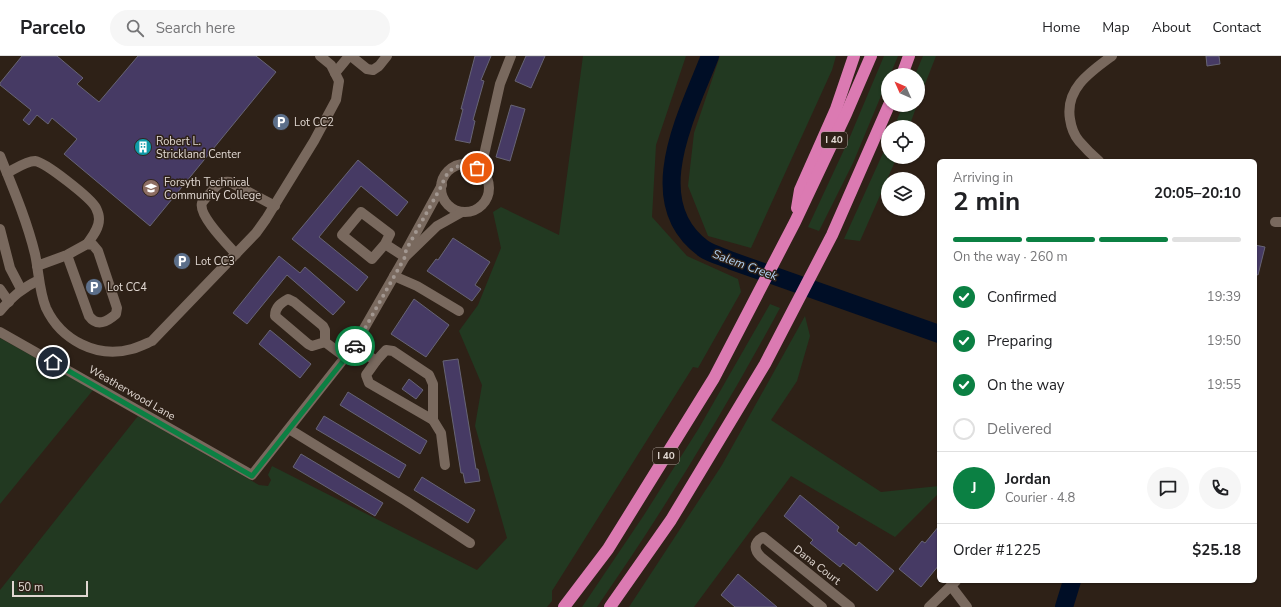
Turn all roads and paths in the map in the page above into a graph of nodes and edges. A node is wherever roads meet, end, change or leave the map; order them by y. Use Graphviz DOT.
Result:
graph roads {
  1 [pos="320,56"];
  2 [pos="350,56"];
  3 [pos="387,56"];
  4 [pos="510,56"];
  5 [pos="854,56"];
  6 [pos="870,56"];
  7 [pos="909,56"];
  8 [pos="1112,56"];
  9 [pos="905,68"];
  10 [pos="335,73"];
  11 [pos="887,112"];
  12 [pos="0,156"];
  13 [pos="1097,159"];
  14 [pos="477,168"];
  15 [pos="6,173"];
  16 [pos="442,185"];
  17 [pos="275,206"];
  18 [pos="462,212"];
  19 [pos="795,222"];
  20 [pos="0,229"];
  21 [pos="87,244"];
  22 [pos="385,244"];
  23 [pos="236,254"];
  24 [pos="67,256"];
  25 [pos="405,257"];
  26 [pos="37,266"];
  27 [pos="394,276"];
  28 [pos="39,280"];
  29 [pos="0,289"];
  30 [pos="21,289"];
  31 [pos="8,302"];
  32 [pos="0,311"];
  33 [pos="459,311"];
  34 [pos="0,332"];
  35 [pos="325,342"];
  36 [pos="354,346"];
  37 [pos="345,357"];
  38 [pos="376,361"];
  39 [pos="433,420"];
  40 [pos="289,429"];
  41 [pos="446,465"];
  42 [pos="470,543"];
  43 [pos="954,584"];
  44 [pos="564,607"];
  45 [pos="610,607"];
  46 [pos="822,607"];
  47 [pos="850,607"];
  48 [pos="929,607"];
  49 [pos="967,607"];
  1 -- 10 [label="street"];
  2 -- 3 [label="street"];
  2 -- 10 [label="street"];
  4 -- 14 [label="street"];
  5 -- 19 [label="highway"];
  6 -- 19 [label="highway, I 40"];
  7 -- 9 [label="highway"];
  8 -- 13 [label="street"];
  10 -- 17 [label="street"];
  11 -- 45 [label="highway"];
  12 -- 15 [label="street"];
  14 -- 16 [label="street"];
  14 -- 18 [label="street"];
  15 -- 21 [label="street"];
  15 -- 26 [label="street"];
  16 -- 18 [label="street"];
  16 -- 25 [label="street"];
  17 -- 23 [label="street"];
  17 -- 23 [label="street"];
  18 -- 25 [label="street"];
  19 -- 44 [label="highway, I 40"];
  20 -- 30 [label="street"];
  21 -- 24 [label="street"];
  21 -- 24 [label="street"];
  22 -- 22 [label="street"];
  22 -- 25 [label="street"];
  23 -- 28 [label="street"];
  24 -- 26 [label="street"];
  25 -- 27 [label="street"];
  26 -- 28 [label="street"];
  27 -- 33 [label="street"];
  27 -- 36 [label="street"];
  28 -- 30 [label="street"];
  29 -- 31 [label="street"];
  30 -- 31 [label="street"];
  31 -- 32 [label="street"];
  34 -- 40 [label="street, Weatherwood Lane"];
  35 -- 35 [label="street"];
  35 -- 37 [label="street"];
  36 -- 37 [label="street"];
  36 -- 38 [label="street"];
  37 -- 40 [label="street"];
  38 -- 39 [label="street"];
  38 -- 39 [label="street"];
  39 -- 41 [label="street"];
  40 -- 42 [label="street"];
  43 -- 48 [label="street"];
  43 -- 49 [label="street"];
  46 -- 47 [label="street, Dana Court"];
}
